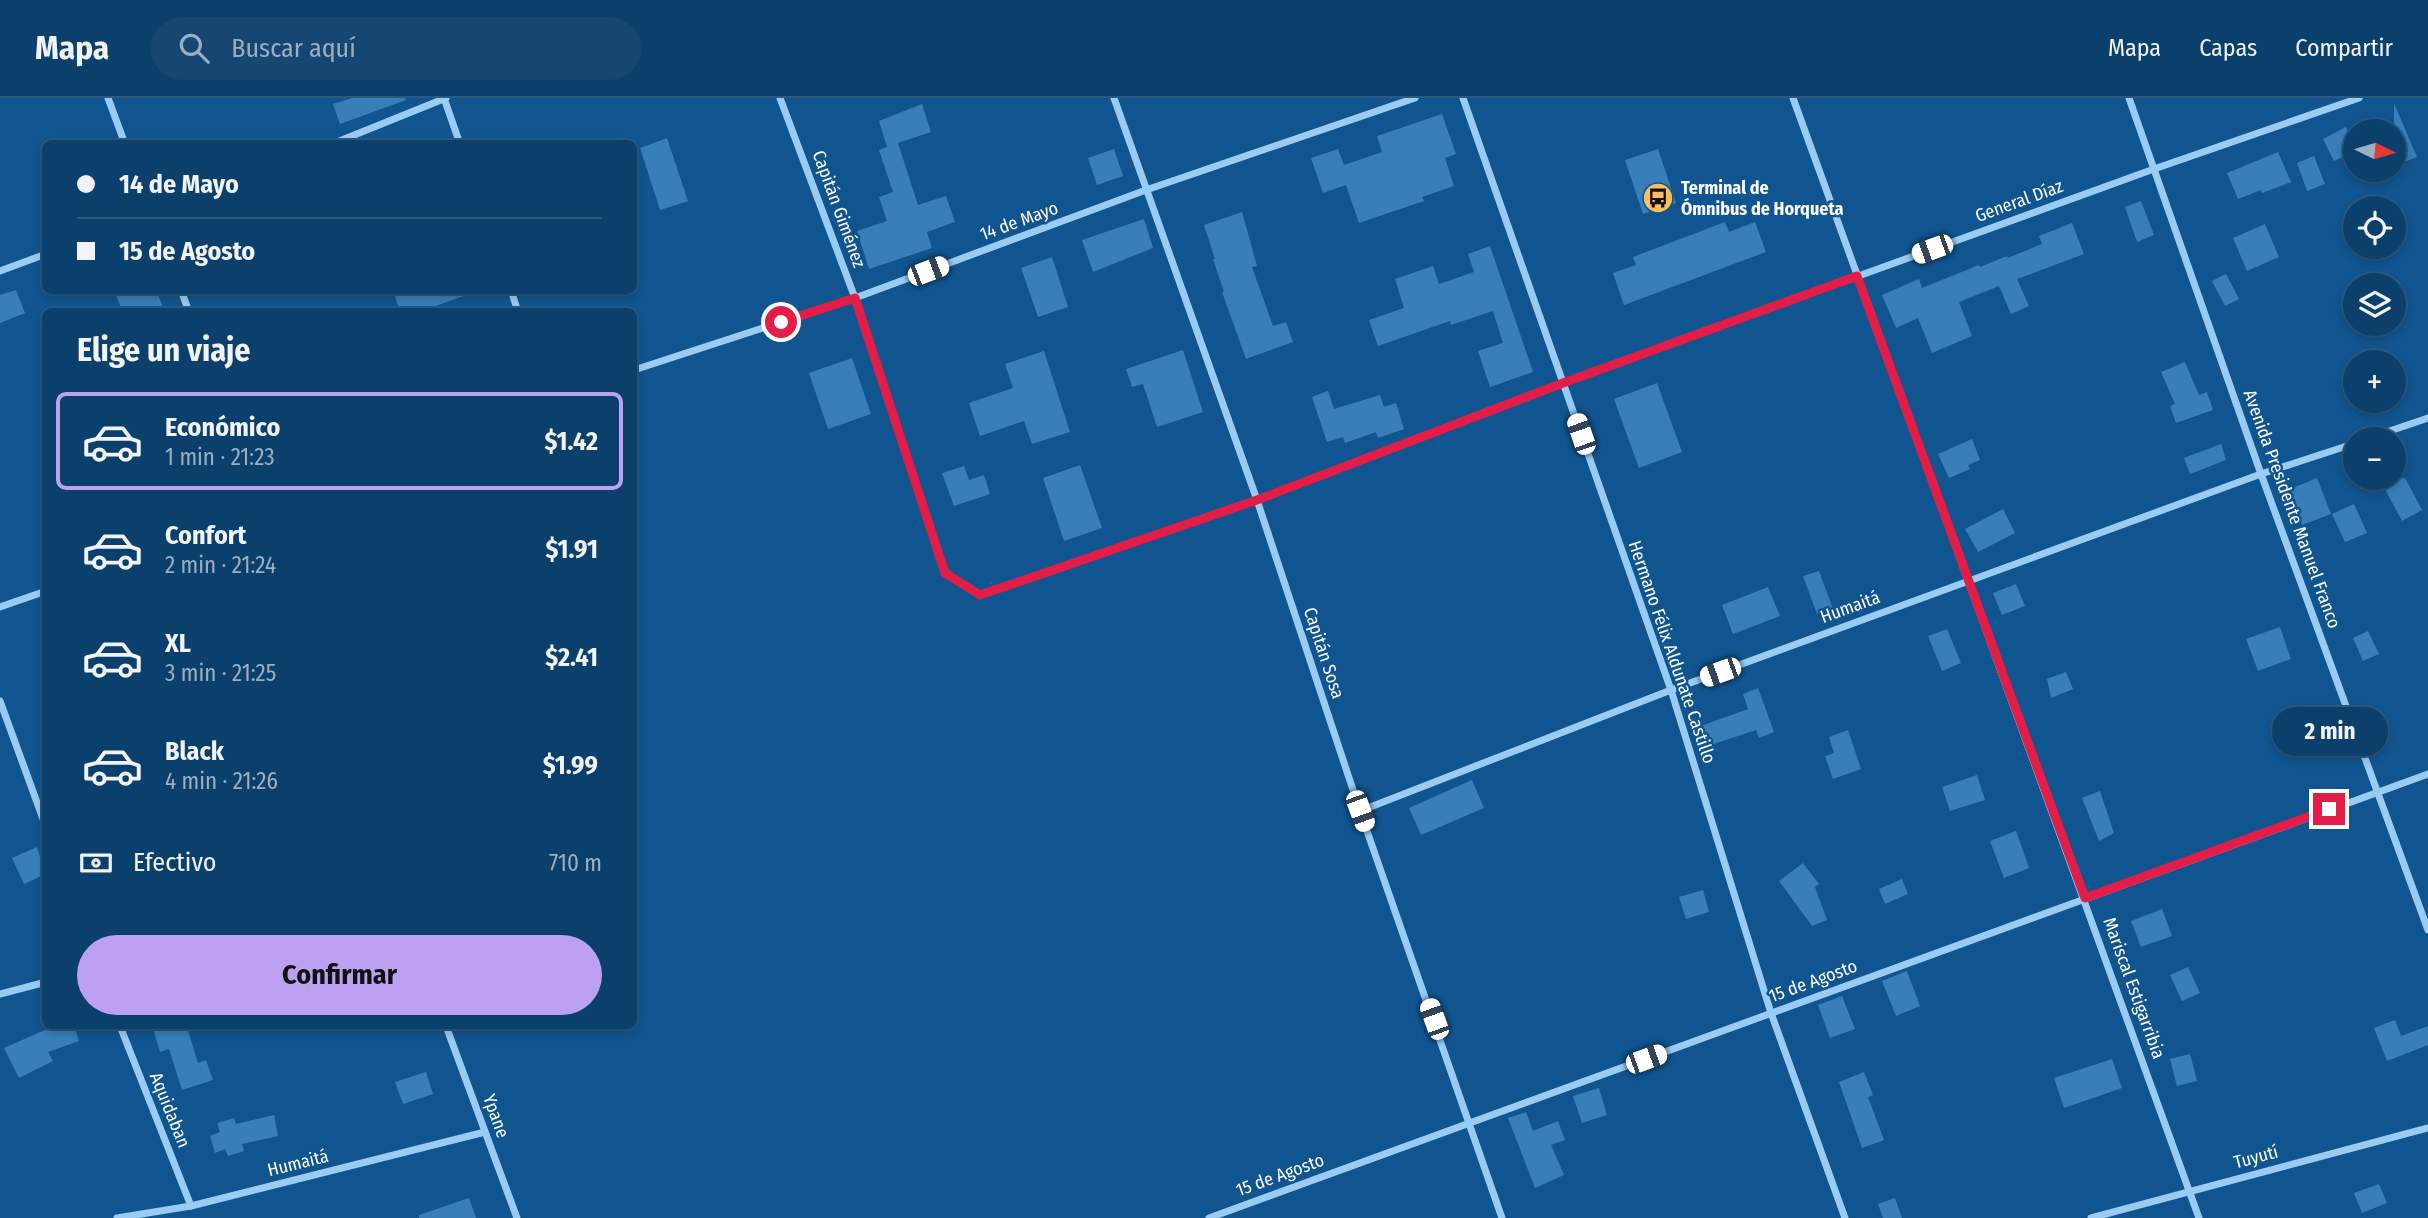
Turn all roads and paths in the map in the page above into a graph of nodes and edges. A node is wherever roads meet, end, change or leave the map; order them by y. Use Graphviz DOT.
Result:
graph roads {
  1 [pos="108,98"];
  2 [pos="445,98"];
  3 [pos="780,98"];
  4 [pos="1114,98"];
  5 [pos="1415,98"];
  6 [pos="1463,98"];
  7 [pos="1793,98"];
  8 [pos="2129,98"];
  9 [pos="2359,98"];
  10 [pos="124,140"];
  11 [pos="342,140"];
  12 [pos="459,140"];
  13 [pos="2154,169"];
  14 [pos="1146,190"];
  15 [pos="42,255"];
  16 [pos="0,271"];
  17 [pos="1857,276"];
  18 [pos="855,298"];
  19 [pos="637,369"];
  20 [pos="1563,383"];
  21 [pos="2428,418"];
  22 [pos="2401,427"];
  23 [pos="2343,447"];
  24 [pos="2261,474"];
  25 [pos="1257,500"];
  26 [pos="1968,581"];
  27 [pos="42,591"];
  28 [pos="980,595"];
  29 [pos="0,607"];
  30 [pos="1671,690"];
  31 [pos="0,701"];
  32 [pos="2428,774"];
  33 [pos="2378,792"];
  34 [pos="1360,811"];
  35 [pos="42,816"];
  36 [pos="2085,898"];
  37 [pos="2428,930"];
  38 [pos="42,983"];
  39 [pos="0,994"];
  40 [pos="1771,1013"];
  41 [pos="121,1029"];
  42 [pos="447,1029"];
  43 [pos="1471,1123"];
  44 [pos="2428,1128"];
  45 [pos="485,1132"];
  46 [pos="2190,1191"];
  47 [pos="191,1206"];
  48 [pos="117,1218"];
  49 [pos="517,1218"];
  50 [pos="1209,1218"];
  51 [pos="1502,1218"];
  52 [pos="1845,1218"];
  53 [pos="2091,1218"];
  54 [pos="2199,1218"];
  1 -- 10 [label="street"];
  2 -- 11 [label="street"];
  2 -- 12 [label="street"];
  3 -- 18 [label="street, Capitán Giménez"];
  4 -- 14 [label="street, Capitán Sosa"];
  5 -- 14 [label="street, 14 de Mayo"];
  6 -- 20 [label="street, Hermano Félix Aldunate Castillo"];
  7 -- 17 [label="street, Mariscal Estigarribia"];
  8 -- 13 [label="street, Avenida Presidente Manuel Franco"];
  9 -- 13 [label="street, General Díaz"];
  13 -- 17 [label="street, General Díaz"];
  13 -- 24 [label="street, Avenida Presidente Manuel Franco"];
  14 -- 18 [label="street, 14 de Mayo"];
  14 -- 25 [label="street, Capitán Sosa"];
  15 -- 16 [label="street"];
  17 -- 20 [label="street, General Díaz"];
  17 -- 26 [label="street, Mariscal Estigarribia"];
  18 -- 19 [label="street, 14 de Mayo"];
  18 -- 28 [label="street, Capitán Giménez"];
  20 -- 25 [label="street, General Díaz"];
  20 -- 30 [label="street, Hermano Félix Aldunate Castillo"];
  21 -- 22 [label="street"];
  23 -- 24 [label="street, Humaitá"];
  24 -- 26 [label="street, Humaitá"];
  24 -- 33 [label="street, Avenida Presidente Manuel Franco"];
  25 -- 28 [label="street, General Díaz"];
  25 -- 34 [label="street, Capitán Sosa"];
  26 -- 30 [label="street, Humaitá"];
  26 -- 36 [label="street, Mariscal Estigarribia"];
  27 -- 29 [label="street"];
  30 -- 34 [label="street, Humaitá"];
  30 -- 40 [label="street, Hermano Félix Aldunate Castillo"];
  31 -- 35 [label="street"];
  32 -- 33 [label="street, 15 de Agosto"];
  33 -- 36 [label="street, 15 de Agosto"];
  33 -- 37 [label="street, Avenida Presidente Manuel Franco"];
  34 -- 43 [label="street, Capitán Sosa"];
  36 -- 40 [label="street, 15 de Agosto"];
  36 -- 46 [label="street, Mariscal Estigarribia"];
  38 -- 39 [label="street"];
  40 -- 43 [label="street, 15 de Agosto"];
  40 -- 52 [label="street, Hermano Félix Aldunate Castillo"];
  41 -- 47 [label="street, Aquidaban"];
  42 -- 45 [label="street, Ypane"];
  43 -- 50 [label="street, 15 de Agosto"];
  43 -- 51 [label="street, Capitán Sosa"];
  44 -- 46 [label="street, Tuyutí"];
  45 -- 47 [label="street, Humaitá"];
  45 -- 49 [label="street, Ypane"];
  46 -- 53 [label="street, Tuyutí"];
  46 -- 54 [label="street, Mariscal Estigarribia"];
  47 -- 48 [label="street, Humaitá"];
}
